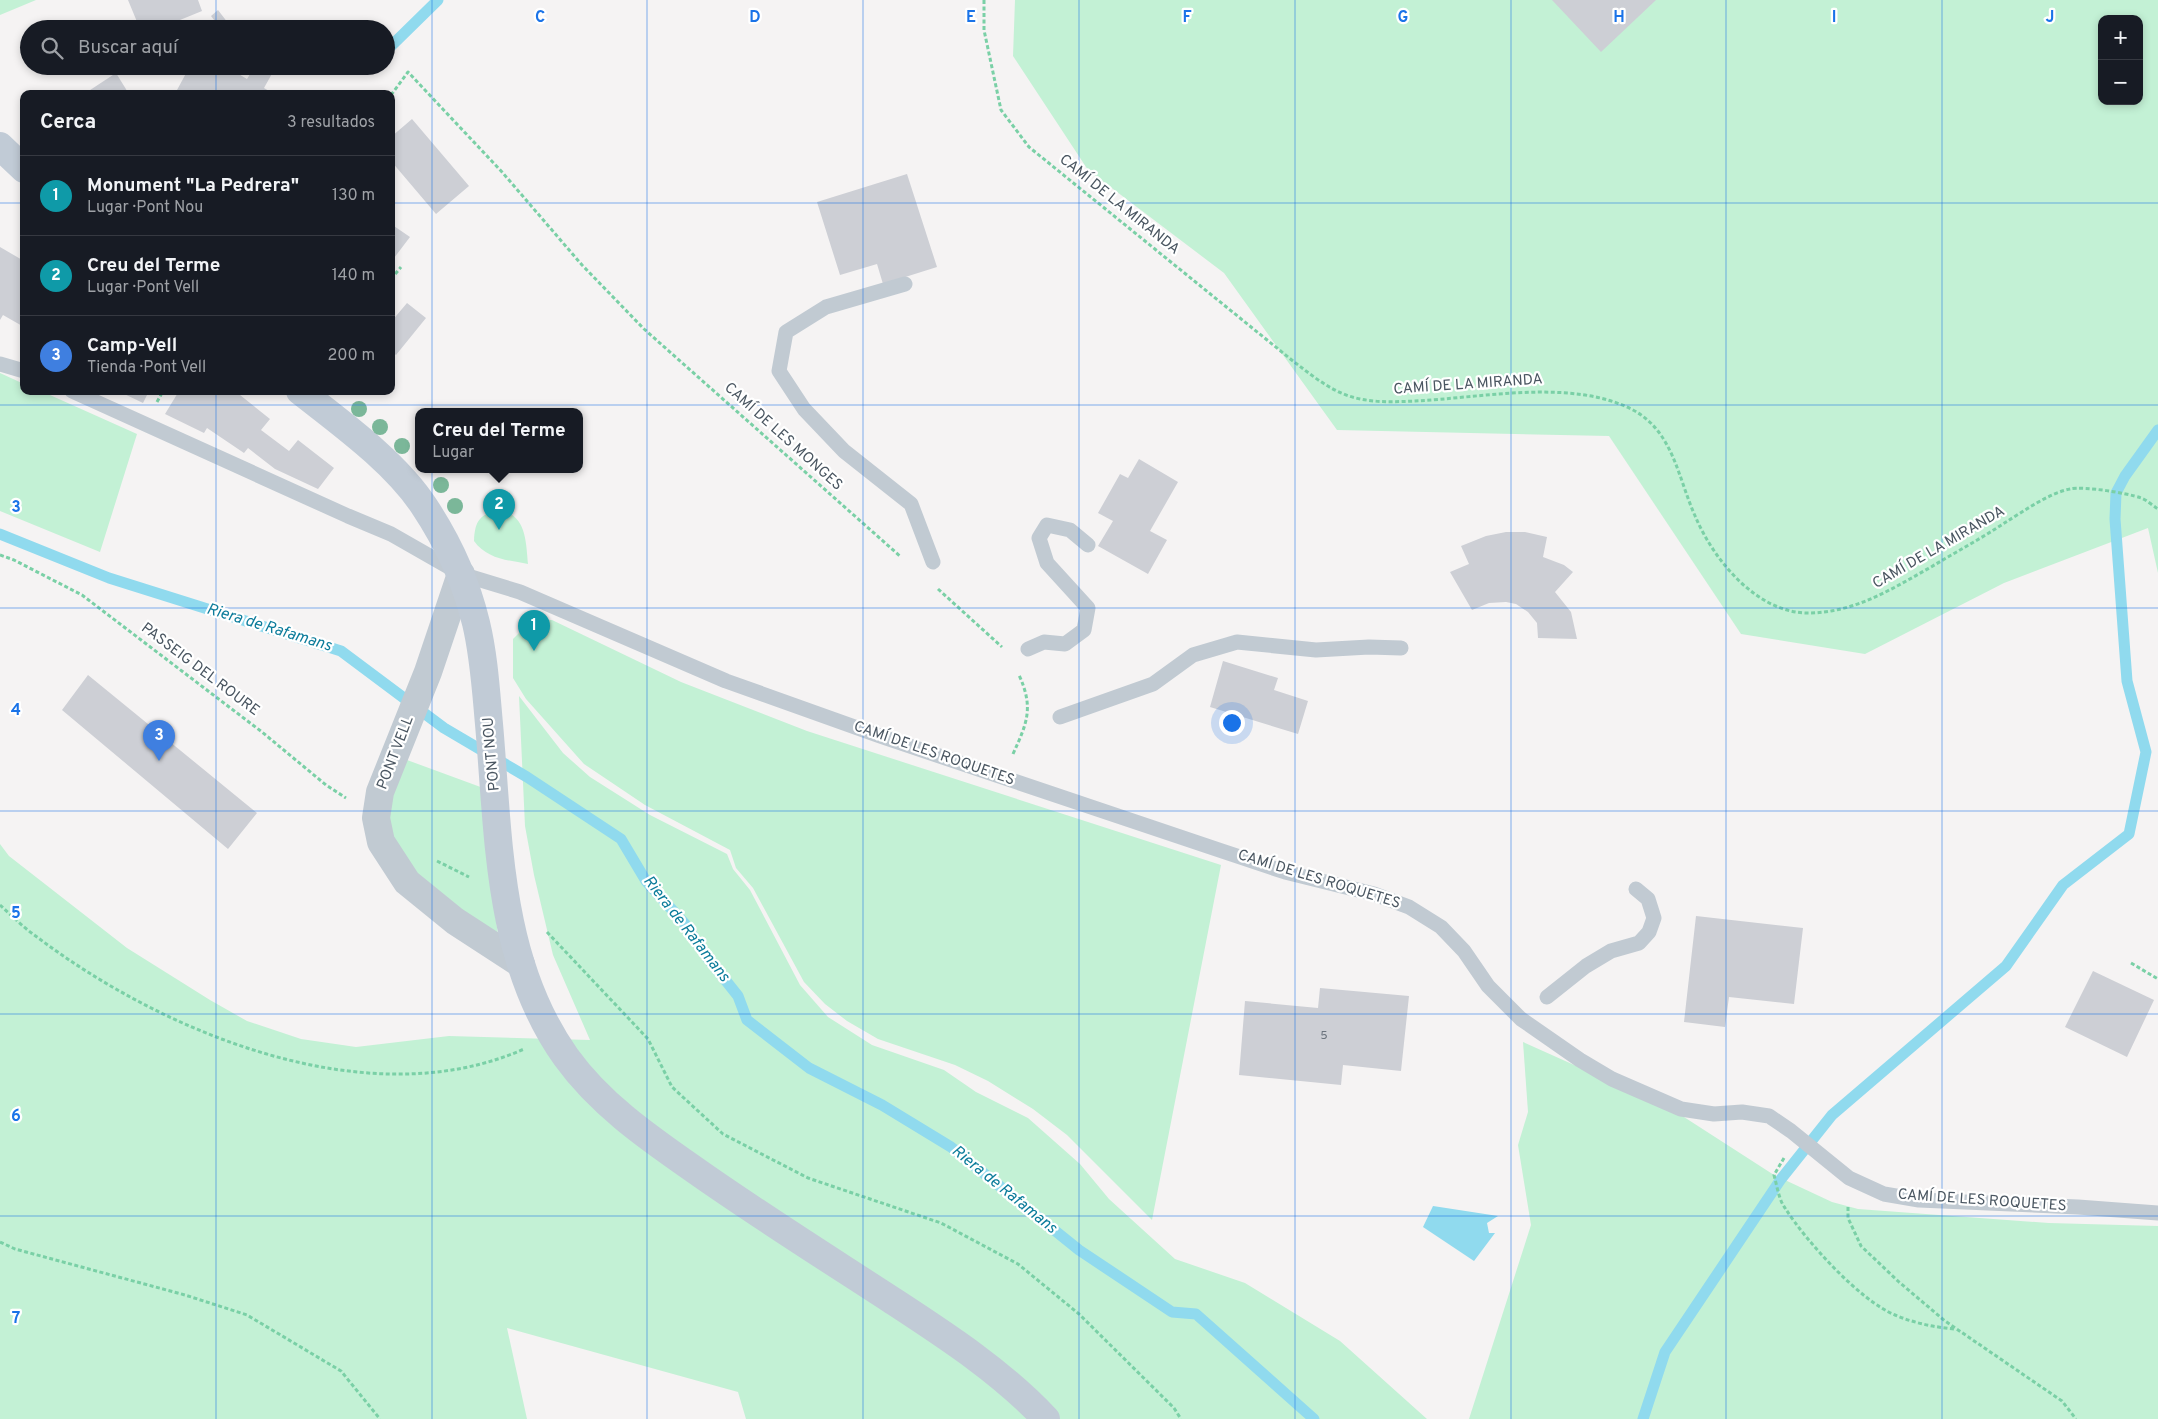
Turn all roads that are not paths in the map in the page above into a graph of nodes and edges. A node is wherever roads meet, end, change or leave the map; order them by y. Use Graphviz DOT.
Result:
graph roads {
  1 [pos="0,146"];
  2 [pos="20,165"];
  3 [pos="905,284"];
  4 [pos="0,364"];
  5 [pos="20,370"];
  6 [pos="81,395"];
  7 [pos="305,395"];
  8 [pos="1088,545"];
  9 [pos="933,562"];
  10 [pos="460,574"];
  11 [pos="1402,648"];
  12 [pos="1028,649"];
  13 [pos="1060,717"];
  14 [pos="1636,889"];
  15 [pos="521,964"];
  16 [pos="1546,997"];
  17 [pos="2158,1213"];
  18 [pos="1046,1419"];
  1 -- 2 [label="main road"];
  3 -- 9 [label="lane"];
  4 -- 5 [label="lane"];
  6 -- 10 [label="lane, CAMÍ DE LES ROQUETES"];
  7 -- 10 [label="main road, PONT NOU"];
  8 -- 12 [label="lane"];
  10 -- 15 [label="main road, PONT NOU"];
  10 -- 15 [label="street, PONT VELL"];
  10 -- 17 [label="lane, CAMÍ DE LES ROQUETES"];
  11 -- 13 [label="lane"];
  14 -- 16 [label="lane"];
  15 -- 18 [label="main road, PONT NOU"];
}
